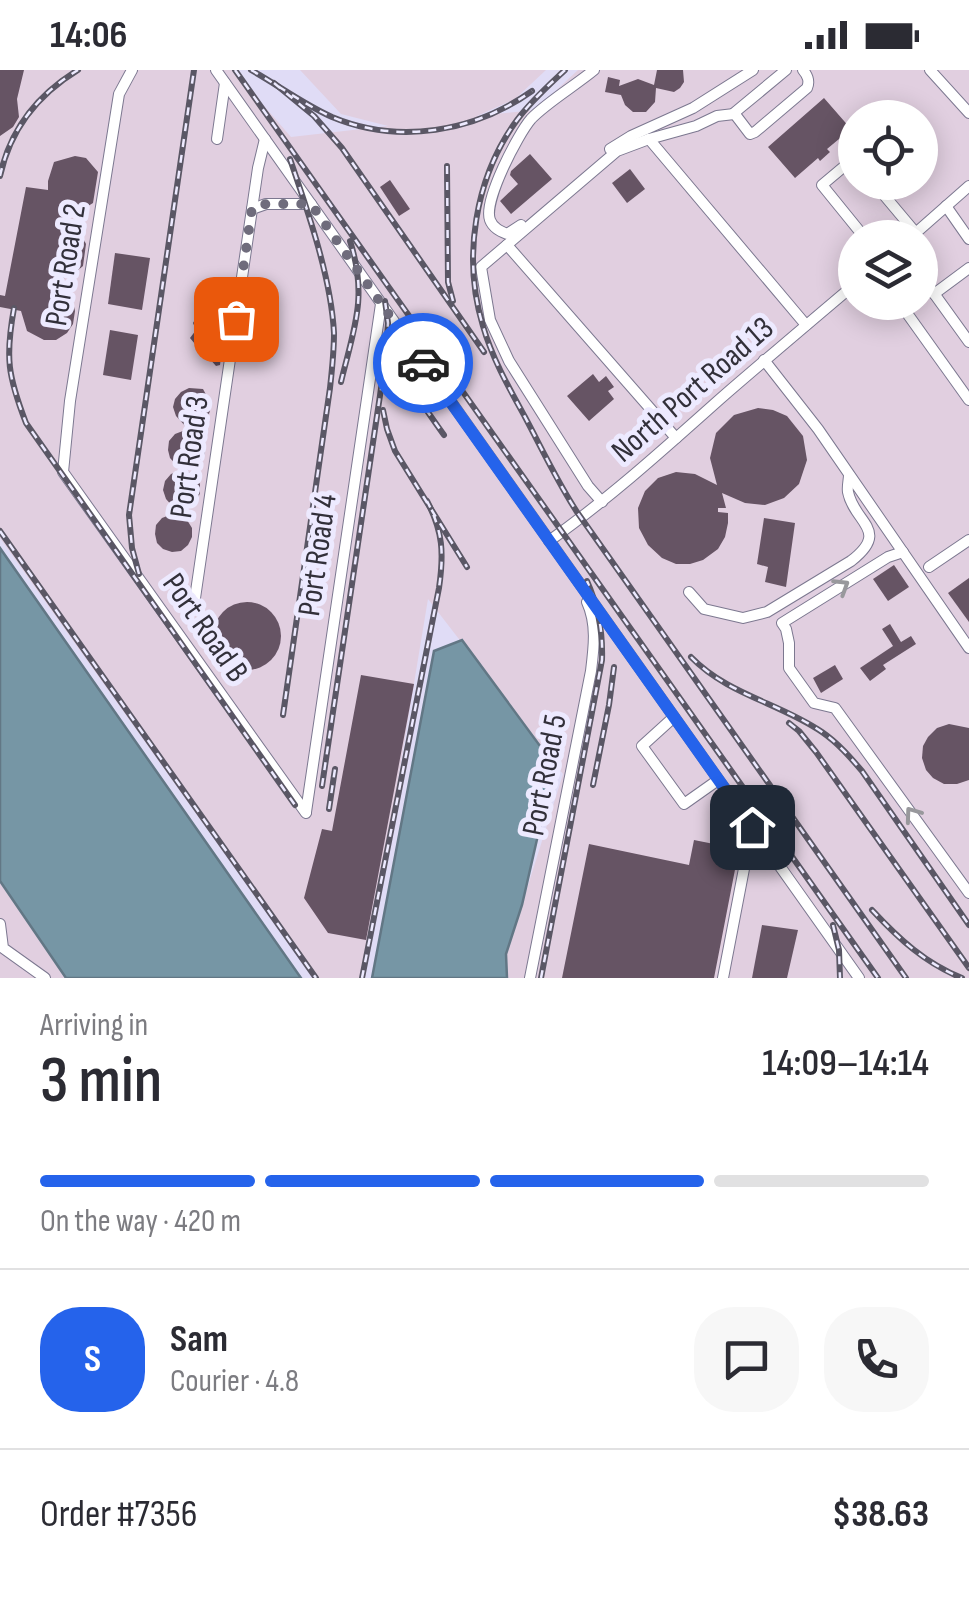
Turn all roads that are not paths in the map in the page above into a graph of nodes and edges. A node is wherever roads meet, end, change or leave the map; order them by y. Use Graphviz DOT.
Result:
graph roads {
  1 [pos="132,70"];
  2 [pos="216,70"];
  3 [pos="594,70"];
  4 [pos="754,70"];
  5 [pos="786,70"];
  6 [pos="804,70"];
  7 [pos="930,70"];
  8 [pos="225,82"];
  9 [pos="238,102"];
  10 [pos="221,108"];
  11 [pos="969,113"];
  12 [pos="734,114"];
  13 [pos="217,139"];
  14 [pos="265,139"];
  15 [pos="649,139"];
  16 [pos="838,172"];
  17 [pos="969,186"];
  18 [pos="311,204"];
  19 [pos="946,206"];
  20 [pos="252,208"];
  21 [pos="850,220"];
  22 [pos="930,220"];
  23 [pos="969,240"];
  24 [pos="507,245"];
  25 [pos="969,268"];
  26 [pos="938,291"];
  27 [pos="838,298"];
  28 [pos="938,299"];
  29 [pos="381,304"];
  30 [pos="913,320"];
  31 [pos="806,325"];
  32 [pos="969,342"];
  33 [pos="764,360"];
  34 [pos="967,391"];
  35 [pos="676,438"];
  36 [pos="63,472"];
  37 [pos="850,474"];
  38 [pos="602,502"];
  39 [pos="969,540"];
  40 [pos="549,541"];
  41 [pos="904,552"];
  42 [pos="930,567"];
  43 [pos="578,582"];
  44 [pos="689,592"];
  45 [pos="194,605"];
  46 [pos="969,648"];
  47 [pos="674,717"];
  48 [pos="718,780"];
  49 [pos="306,813"];
  50 [pos="752,827"];
  51 [pos="969,893"];
  52 [pos="0,924"];
  53 [pos="2,947"];
  54 [pos="858,977"];
  55 [pos="45,978"];
  56 [pos="530,978"];
  57 [pos="722,978"];
  1 -- 36 [label="street, Port Road 2"];
  2 -- 8 [label="street"];
  3 -- 4 [label="street"];
  5 -- 12 [label="street"];
  6 -- 12 [label="street"];
  7 -- 11 [label="street"];
  8 -- 9 [label="street"];
  8 -- 10 [label="street"];
  9 -- 10 [label="street"];
  9 -- 14 [label="street"];
  10 -- 13 [label="street"];
  12 -- 15 [label="street"];
  14 -- 18 [label="street"];
  14 -- 20 [label="street, Port Road 3"];
  15 -- 24 [label="street"];
  15 -- 31 [label="street"];
  16 -- 21 [label="street"];
  17 -- 19 [label="street"];
  18 -- 20 [label="street"];
  18 -- 29 [label="street"];
  19 -- 22 [label="street"];
  19 -- 23 [label="street"];
  20 -- 45 [label="street, Port Road 3"];
  24 -- 35 [label="street"];
  24 -- 38 [label="street"];
  25 -- 26 [label="street"];
  27 -- 31 [label="street, North Port Road 13"];
  28 -- 32 [label="street"];
  29 -- 40 [label="street"];
  29 -- 49 [label="street, Port Road 4"];
  30 -- 34 [label="street"];
  31 -- 33 [label="street, North Port Road 13"];
  33 -- 35 [label="street, North Port Road 13"];
  33 -- 37 [label="street"];
  35 -- 38 [label="street, North Port Road 13"];
  36 -- 49 [label="street, Port Road B"];
  37 -- 41 [label="street"];
  37 -- 44 [label="street"];
  38 -- 40 [label="street, North Port Road 13"];
  39 -- 42 [label="street"];
  40 -- 43 [label="street"];
  41 -- 46 [label="street"];
  51 -- 41 [label="street, one-way"];
  43 -- 47 [label="street"];
  43 -- 56 [label="street, Port Road 5"];
  47 -- 48 [label="street"];
  47 -- 48 [label="street"];
  48 -- 50 [label="street"];
  50 -- 54 [label="street"];
  50 -- 57 [label="street"];
  52 -- 53 [label="street"];
  53 -- 55 [label="street"];
}
